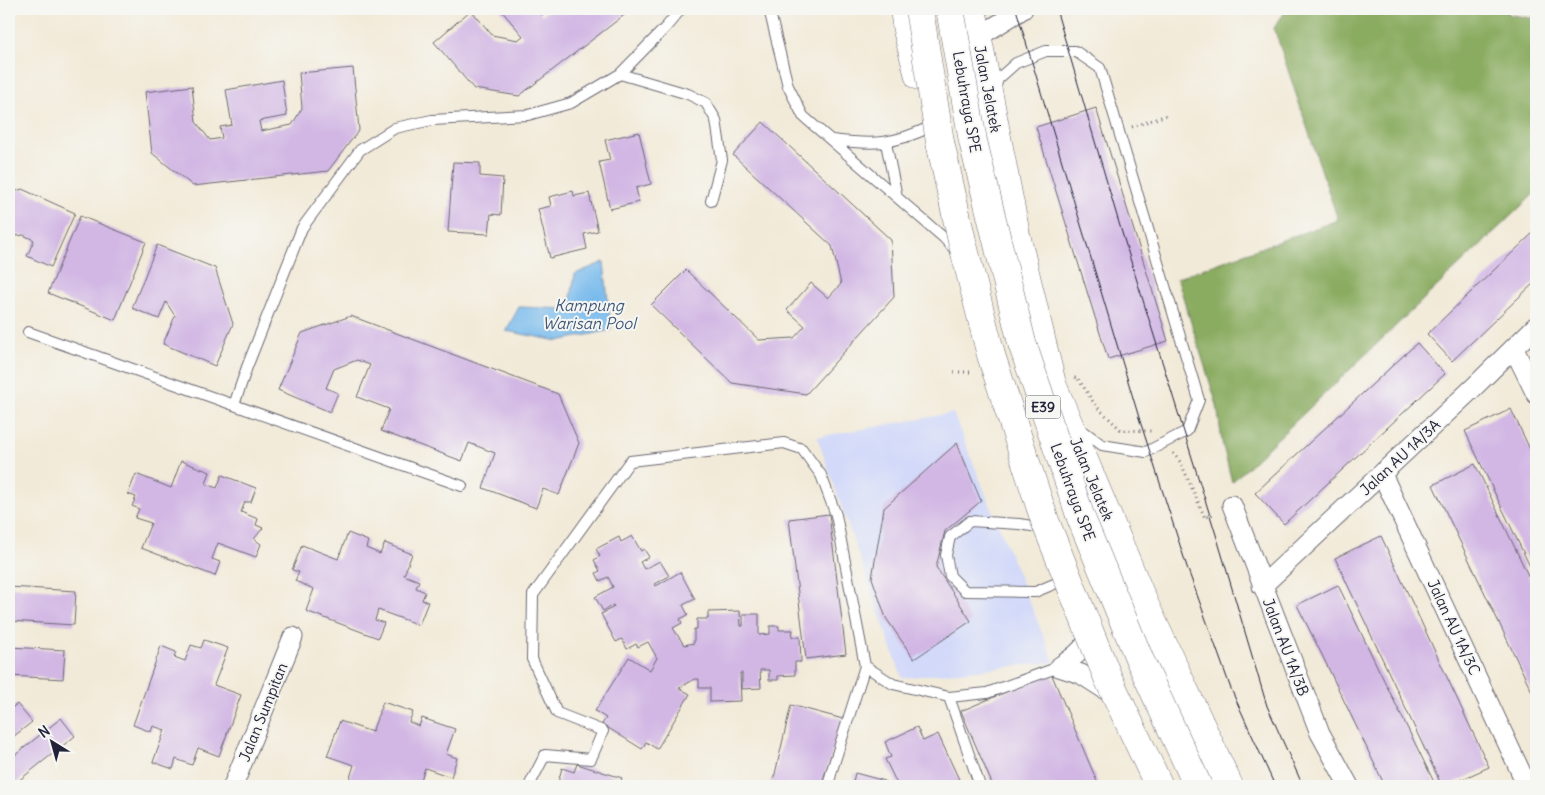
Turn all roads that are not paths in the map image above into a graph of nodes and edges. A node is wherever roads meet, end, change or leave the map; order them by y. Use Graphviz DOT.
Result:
graph roads {
  1 [pos="681,9"];
  2 [pos="769,9"];
  3 [pos="904,9"];
  4 [pos="919,9"];
  5 [pos="950,9"];
  6 [pos="972,9"];
  7 [pos="1023,9"];
  8 [pos="978,37"];
  9 [pos="620,74"];
  10 [pos="990,103"];
  11 [pos="932,126"];
  12 [pos="832,140"];
  13 [pos="886,143"];
  14 [pos="897,197"];
  15 [pos="710,201"];
  16 [pos="965,262"];
  17 [pos="1536,326"];
  18 [pos="28,332"];
  19 [pos="1514,348"];
  20 [pos="1536,394"];
  21 [pos="234,405"];
  22 [pos="1067,419"];
  23 [pos="1382,474"];
  24 [pos="462,486"];
  25 [pos="1232,505"];
  26 [pos="1050,528"];
  27 [pos="1067,578"];
  28 [pos="1262,586"];
  29 [pos="1091,635"];
  30 [pos="293,637"];
  31 [pos="865,666"];
  32 [pos="1059,667"];
  33 [pos="949,697"];
  34 [pos="1121,700"];
  35 [pos="1526,780"];
  36 [pos="233,786"];
  37 [pos="529,786"];
  38 [pos="828,786"];
  39 [pos="980,786"];
  40 [pos="1159,786"];
  41 [pos="1198,786"];
  42 [pos="1229,786"];
  43 [pos="1349,786"];
  1 -- 9 [label="lane"];
  2 -- 12 [label="lane"];
  3 -- 11 [label="main road"];
  4 -- 40 [label="main road, Lebuhraya SPE / E39, bridge"];
  5 -- 41 [label="main road, Lebuhraya SPE / E39, bridge"];
  6 -- 8 [label="main road, Jalan Jelatek"];
  7 -- 8 [label="street"];
  8 -- 10 [label="main road, Jalan Jelatek"];
  9 -- 15 [label="lane"];
  9 -- 21 [label="lane"];
  10 -- 22 [label="main road, Jalan Jelatek"];
  10 -- 22 [label="lane"];
  11 -- 13 [label="lane"];
  11 -- 16 [label="main road"];
  12 -- 13 [label="lane"];
  12 -- 14 [label="lane"];
  13 -- 14 [label="lane"];
  14 -- 16 [label="lane"];
  16 -- 26 [label="main road"];
  17 -- 19 [label="street, Jalan AU 1A/3A"];
  18 -- 21 [label="lane"];
  19 -- 20 [label="street"];
  19 -- 23 [label="street, Jalan AU 1A/3A"];
  21 -- 24 [label="lane"];
  22 -- 42 [label="main road, Jalan Jelatek"];
  23 -- 28 [label="street, Jalan AU 1A/3A"];
  23 -- 35 [label="street, Jalan AU 1A/3C"];
  25 -- 28 [label="street, Jalan AU 1A/3B"];
  26 -- 27 [label="main road"];
  26 -- 27 [label="lane"];
  27 -- 29 [label="main road"];
  28 -- 43 [label="street, Jalan AU 1A/3B"];
  29 -- 32 [label="street"];
  29 -- 34 [label="main road"];
  30 -- 36 [label="street, Jalan Sumpitan"];
  31 -- 33 [label="lane"];
  31 -- 37 [label="lane"];
  31 -- 38 [label="lane"];
  32 -- 33 [label="lane"];
  32 -- 34 [label="street"];
  33 -- 39 [label="lane"];
  34 -- 40 [label="main road"];
}
